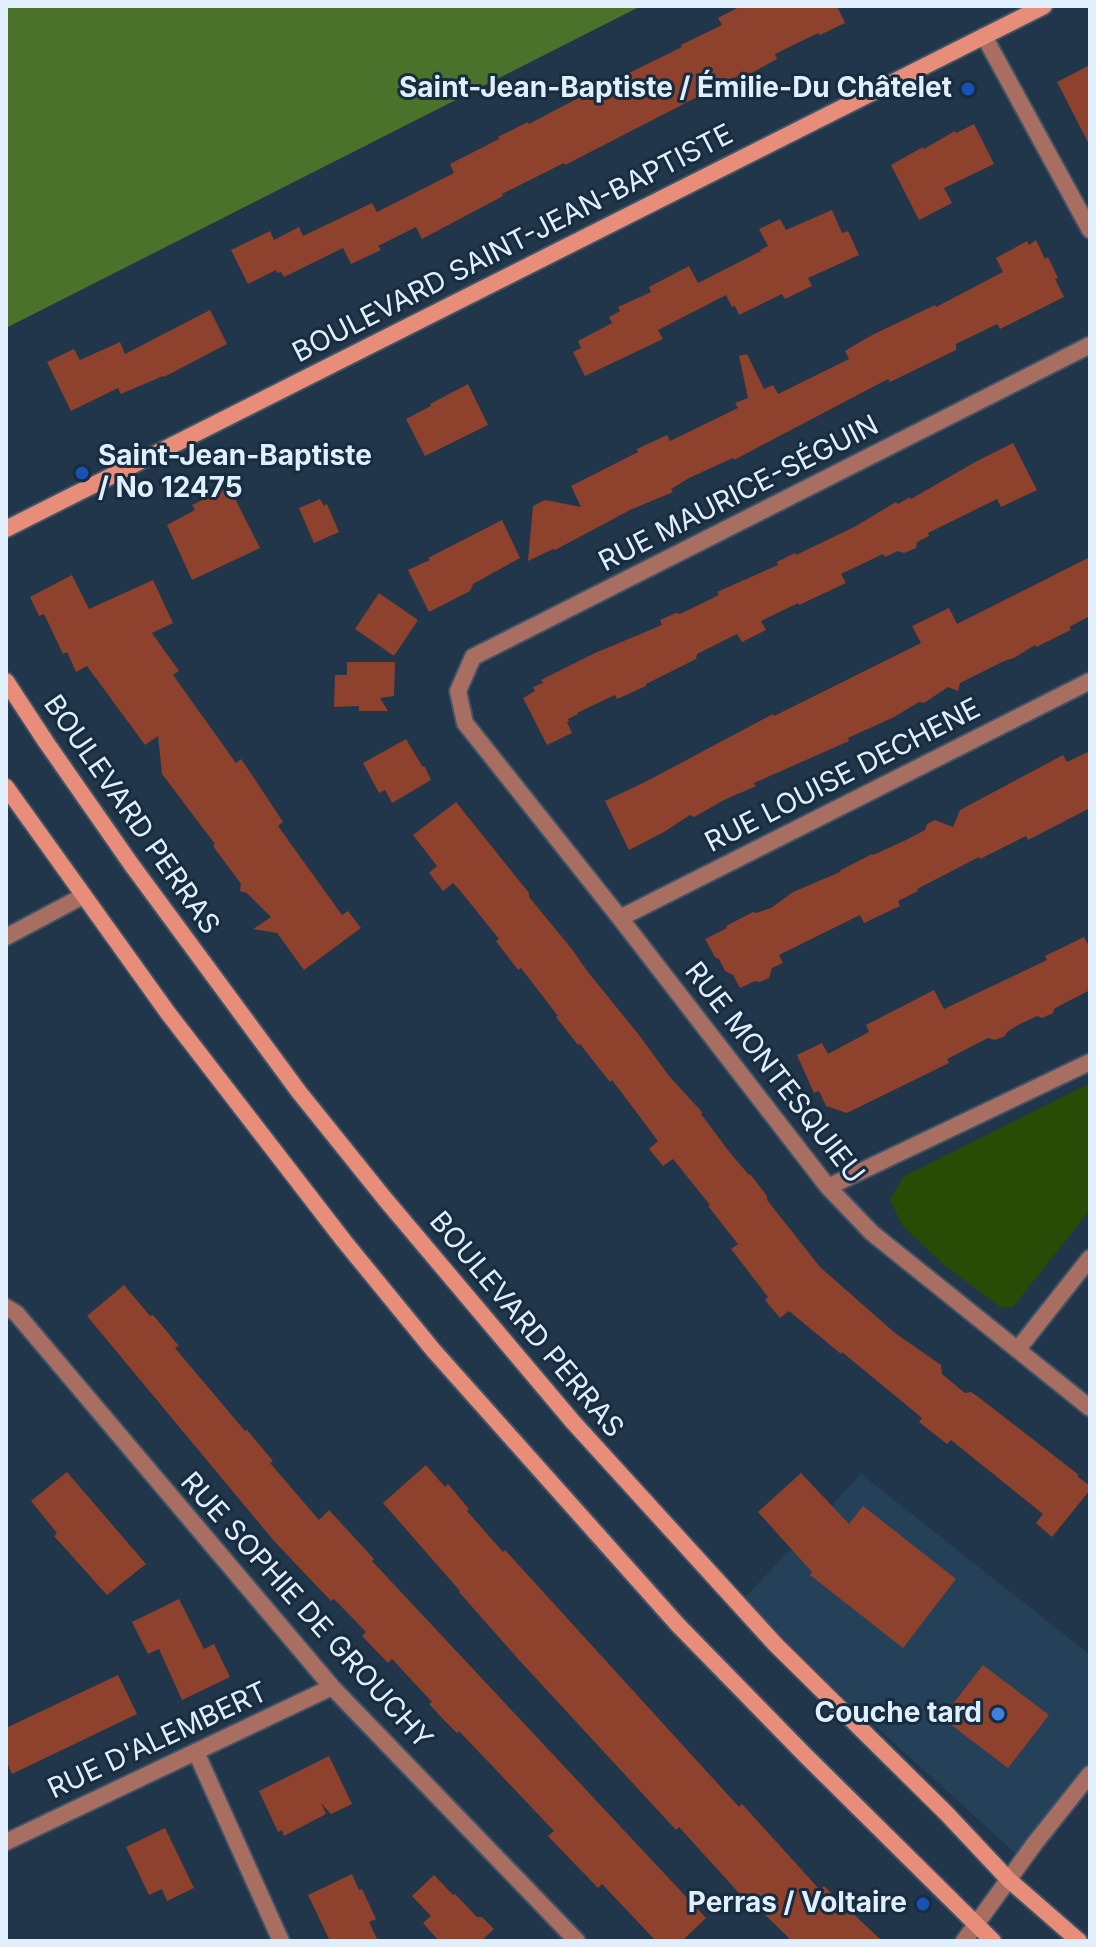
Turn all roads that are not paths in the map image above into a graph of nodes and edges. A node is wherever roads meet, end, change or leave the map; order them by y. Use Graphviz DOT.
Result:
graph roads {
  1 [pos="1044,6"];
  2 [pos="984,36"];
  3 [pos="1090,230"];
  4 [pos="1090,345"];
  5 [pos="6,529"];
  6 [pos="6,681"];
  7 [pos="1090,681"];
  8 [pos="465,723"];
  9 [pos="6,787"];
  10 [pos="83,896"];
  11 [pos="620,918"];
  12 [pos="6,937"];
  13 [pos="1090,1062"];
  14 [pos="828,1187"];
  15 [pos="1090,1258"];
  16 [pos="6,1307"];
  17 [pos="1018,1349"];
  18 [pos="1090,1408"];
  19 [pos="332,1687"];
  20 [pos="196,1752"];
  21 [pos="1090,1774"];
  22 [pos="6,1842"];
  23 [pos="1009,1880"];
  24 [pos="975,1925"];
  25 [pos="281,1941"];
  26 [pos="577,1941"];
  27 [pos="964,1941"];
  28 [pos="993,1941"];
  29 [pos="1079,1941"];
  1 -- 2 [label="main road, BOULEVARD SAINT-JEAN-BAPTISTE"];
  2 -- 3 [label="street"];
  2 -- 5 [label="main road, BOULEVARD SAINT-JEAN-BAPTISTE"];
  4 -- 8 [label="street, RUE MAURICE-SÉGUIN"];
  6 -- 23 [label="main road, BOULEVARD PERRAS"];
  7 -- 11 [label="street, RUE LOUISE DECHENE"];
  8 -- 11 [label="street, RUE MONTESQUIEU"];
  9 -- 10 [label="main road"];
  10 -- 12 [label="street"];
  10 -- 24 [label="main road"];
  11 -- 14 [label="street, RUE MONTESQUIEU"];
  13 -- 14 [label="street"];
  14 -- 17 [label="street, RUE MONTESQUIEU"];
  15 -- 17 [label="street"];
  16 -- 19 [label="street, RUE SOPHIE DE GROUCHY"];
  17 -- 18 [label="street, RUE MONTESQUIEU"];
  19 -- 20 [label="street, RUE D'ALEMBERT"];
  19 -- 26 [label="street, RUE SOPHIE DE GROUCHY"];
  20 -- 22 [label="street, RUE D'ALEMBERT"];
  20 -- 25 [label="street"];
  21 -- 23 [label="street"];
  23 -- 24 [label="street"];
  23 -- 29 [label="main road, BOULEVARD PERRAS"];
  24 -- 27 [label="street"];
  24 -- 28 [label="main road"];
}
